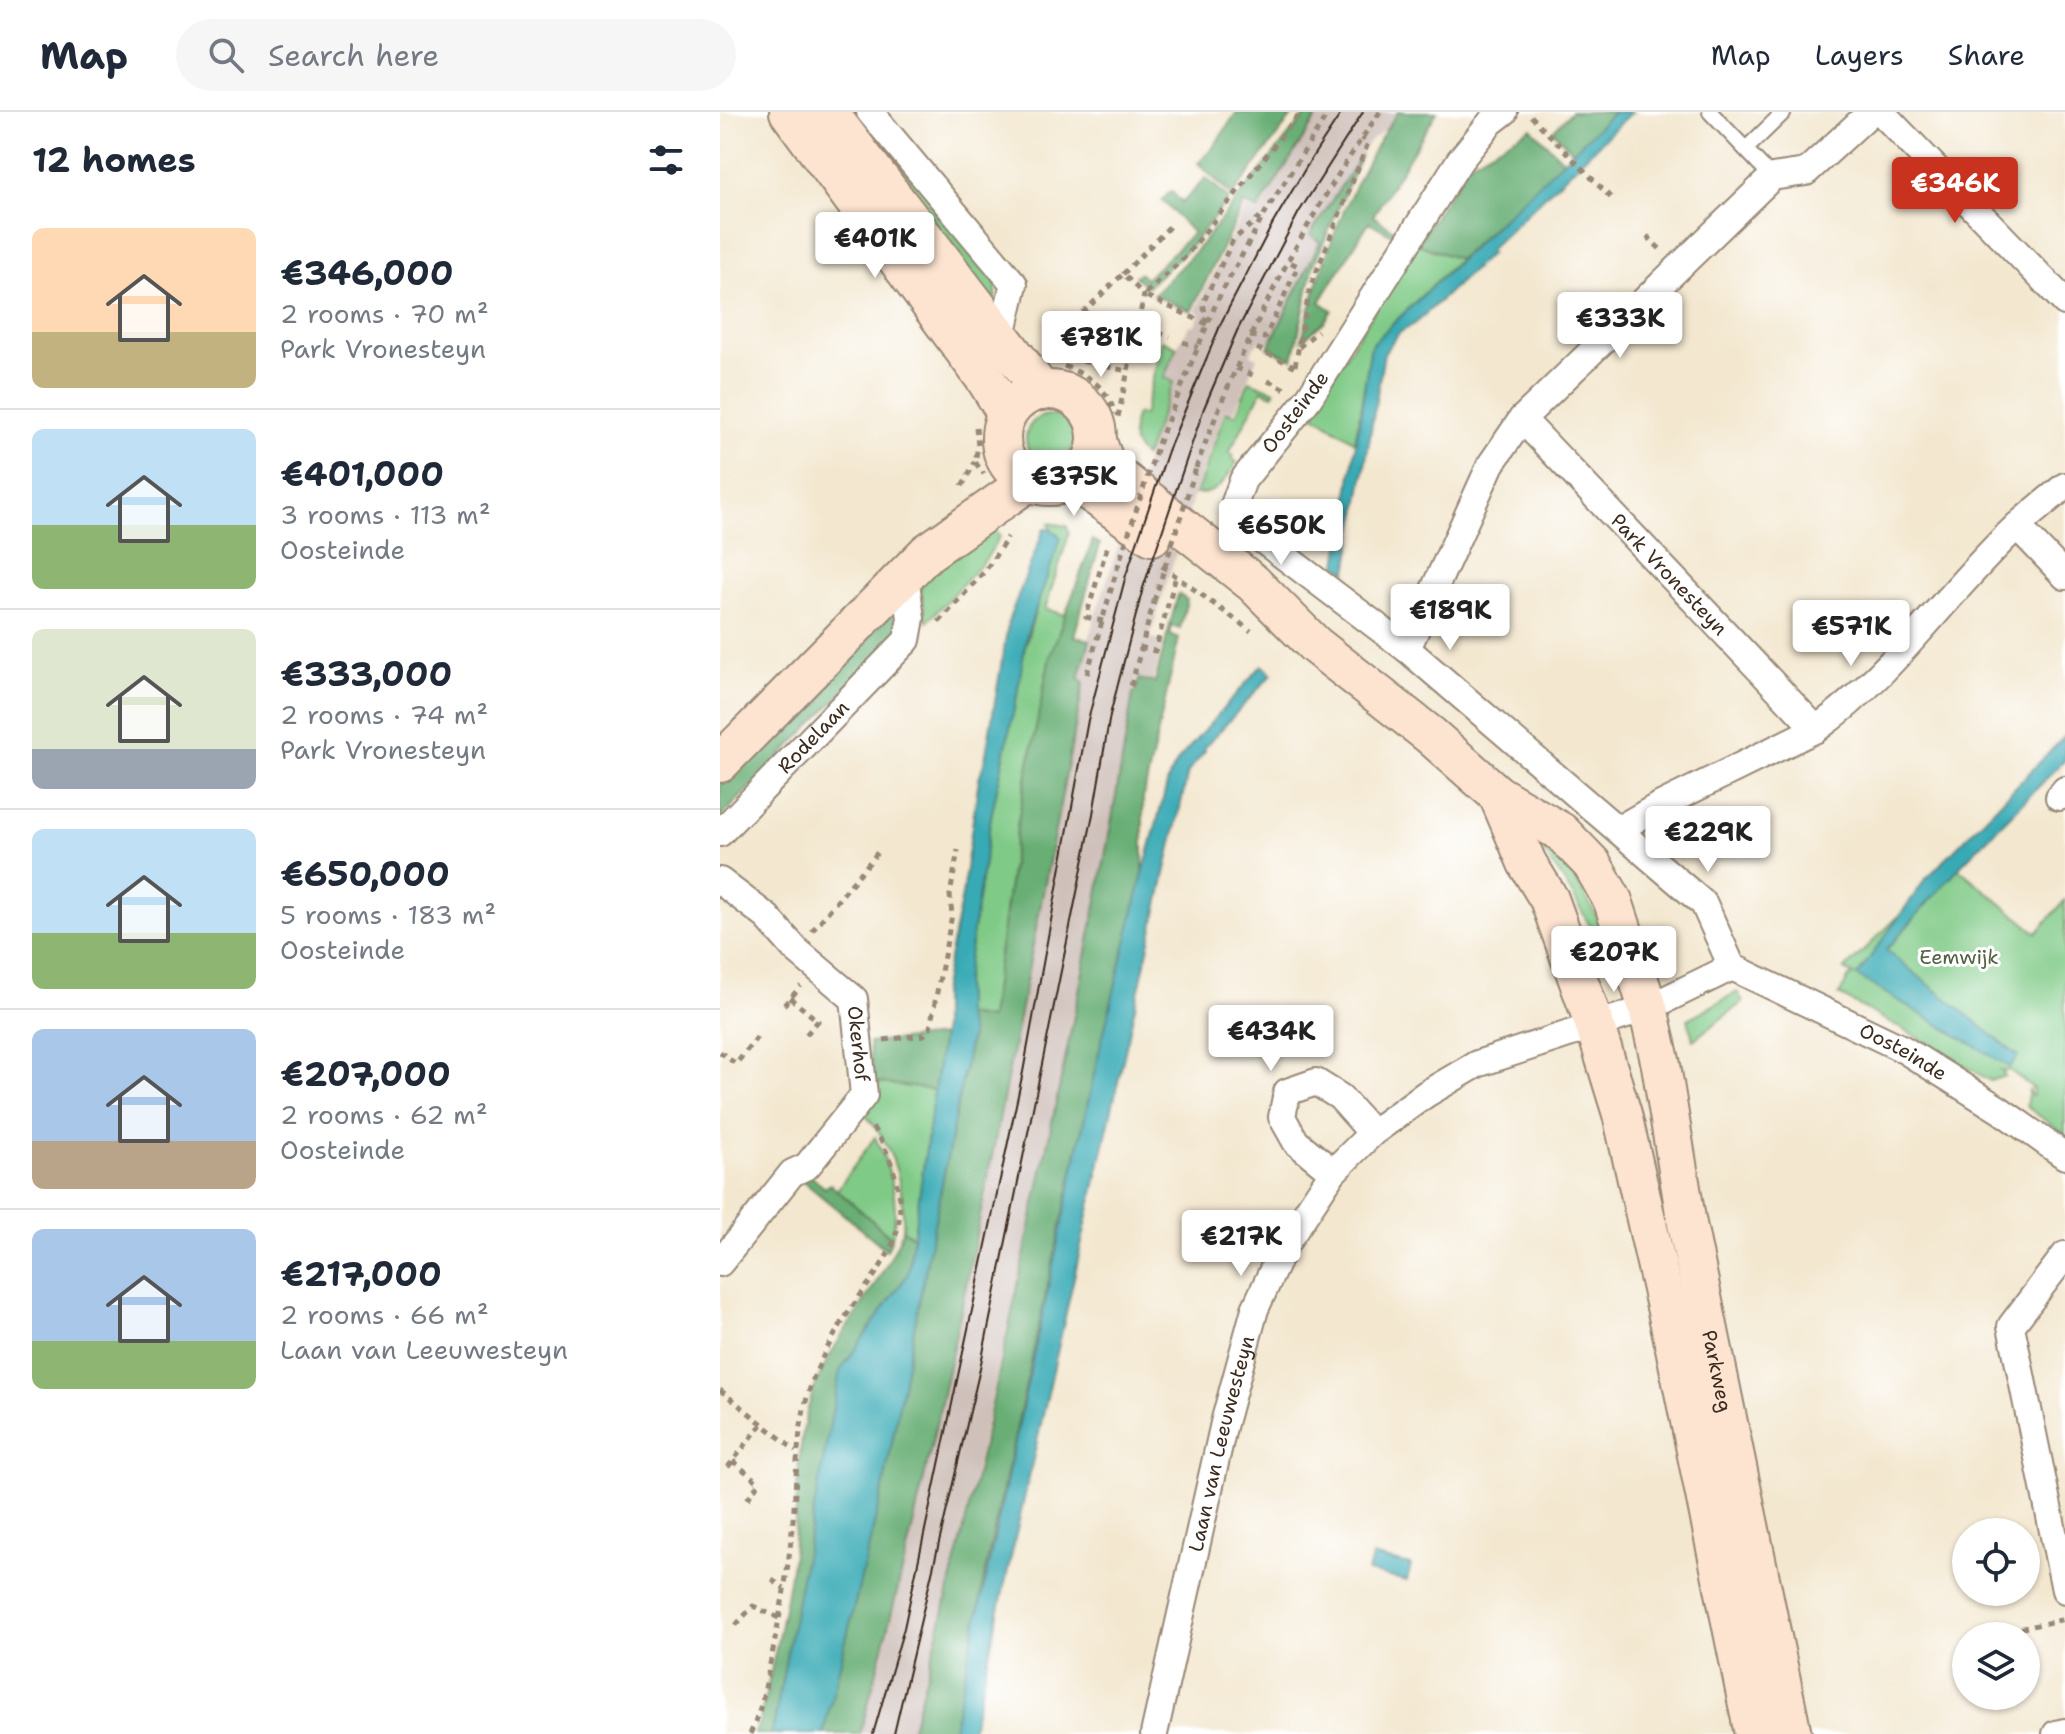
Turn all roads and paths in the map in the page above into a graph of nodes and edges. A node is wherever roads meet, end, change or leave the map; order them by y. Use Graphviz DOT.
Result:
graph roads {
  1 [pos="769,112"];
  2 [pos="789,112"];
  3 [pos="870,112"];
  4 [pos="1301,112"];
  5 [pos="1329,112"];
  6 [pos="1380,112"];
  7 [pos="1504,112"];
  8 [pos="1528,112"];
  9 [pos="1710,112"];
  10 [pos="1784,112"];
  11 [pos="1871,112"];
  12 [pos="1881,112"];
  13 [pos="822,128"];
  14 [pos="1362,138"];
  15 [pos="1746,149"];
  16 [pos="1772,177"];
  17 [pos="1611,198"];
  18 [pos="1265,213"];
  19 [pos="1170,226"];
  20 [pos="1287,261"];
  21 [pos="1123,274"];
  22 [pos="1144,295"];
  23 [pos="2065,302"];
  24 [pos="1136,324"];
  25 [pos="1207,324"];
  26 [pos="1250,336"];
  27 [pos="1058,337"];
  28 [pos="1170,337"];
  29 [pos="1043,338"];
  30 [pos="1001,340"];
  31 [pos="1183,342"];
  32 [pos="1246,343"];
  33 [pos="1048,347"];
  34 [pos="1198,347"];
  35 [pos="1236,368"];
  36 [pos="1127,371"];
  37 [pos="1253,375"];
  38 [pos="1042,391"];
  39 [pos="1007,414"];
  40 [pos="1522,419"];
  41 [pos="1110,430"];
  42 [pos="1017,471"];
  43 [pos="1073,480"];
  44 [pos="2065,486"];
  45 [pos="2017,526"];
  46 [pos="1009,534"];
  47 [pos="1108,544"];
  48 [pos="916,565"];
  49 [pos="2065,576"];
  50 [pos="1103,621"];
  51 [pos="907,640"];
  52 [pos="1262,640"];
  53 [pos="1315,645"];
  54 [pos="1140,647"];
  55 [pos="1407,649"];
  56 [pos="1087,674"];
  57 [pos="1131,686"];
  58 [pos="1816,729"];
  59 [pos="720,763"];
  60 [pos="1498,795"];
  61 [pos="1619,829"];
  62 [pos="720,833"];
  63 [pos="958,850"];
  64 [pos="878,852"];
  65 [pos="720,881"];
  66 [pos="796,950"];
  67 [pos="1732,967"];
  68 [pos="790,998"];
  69 [pos="1648,1008"];
  70 [pos="1595,1026"];
  71 [pos="758,1036"];
  72 [pos="804,1037"];
  73 [pos="859,1043"];
  74 [pos="720,1052"];
  75 [pos="853,1110"];
  76 [pos="1372,1133"];
  77 [pos="2065,1156"];
  78 [pos="1333,1172"];
  79 [pos="2065,1255"];
  80 [pos="720,1263"];
  81 [pos="720,1390"];
  82 [pos="762,1424"];
  83 [pos="797,1452"];
  84 [pos="733,1461"];
  85 [pos="728,1467"];
  86 [pos="746,1501"];
  87 [pos="772,1580"];
  88 [pos="784,1588"];
  89 [pos="2065,1590"];
  90 [pos="780,1618"];
  91 [pos="2065,1619"];
  92 [pos="2040,1624"];
  93 [pos="736,1625"];
  94 [pos="2065,1732"];
  95 [pos="750,1734"];
  96 [pos="1154,1734"];
  97 [pos="1754,1734"];
  98 [pos="1792,1734"];
  99 [pos="2056,1734"];
  1 -- 13 [label="street"];
  2 -- 13 [label="street"];
  3 -- 30 [label="street"];
  4 -- 22 [label="path"];
  5 -- 18 [label="path"];
  6 -- 14 [label="path"];
  7 -- 55 [label="street, Oosteinde"];
  8 -- 17 [label="path"];
  9 -- 15 [label="lane"];
  10 -- 15 [label="lane"];
  11 -- 16 [label="street"];
  12 -- 23 [label="street"];
  13 -- 30 [label="street"];
  13 -- 39 [label="street"];
  14 -- 20 [label="path"];
  14 -- 32 [label="path"];
  15 -- 16 [label="lane"];
  16 -- 40 [label="street"];
  18 -- 25 [label="path"];
  18 -- 25 [label="path"];
  19 -- 21 [label="path"];
  20 -- 26 [label="path"];
  20 -- 26 [label="path"];
  21 -- 22 [label="path"];
  21 -- 27 [label="path"];
  22 -- 24 [label="path"];
  22 -- 25 [label="path"];
  24 -- 28 [label="path"];
  24 -- 36 [label="path"];
  25 -- 34 [label="path"];
  26 -- 32 [label="path"];
  27 -- 33 [label="path"];
  27 -- 36 [label="path"];
  29 -- 33 [label="path"];
  30 -- 38 [label="street"];
  31 -- 34 [label="path"];
  32 -- 35 [label="path"];
  33 -- 41 [label="path"];
  34 -- 50 [label="path, bridge"];
  35 -- 37 [label="path"];
  35 -- 54 [label="path, bridge"];
  36 -- 41 [label="path"];
  38 -- 39 [label="street"];
  38 -- 41 [label="street"];
  39 -- 42 [label="street"];
  40 -- 55 [label="street"];
  40 -- 58 [label="street, Park Vronesteyn"];
  41 -- 43 [label="street"];
  41 -- 53 [label="street"];
  42 -- 43 [label="street"];
  42 -- 48 [label="street"];
  43 -- 53 [label="street"];
  44 -- 45 [label="street"];
  45 -- 49 [label="street"];
  45 -- 58 [label="street"];
  46 -- 51 [label="path"];
  47 -- 50 [label="path"];
  48 -- 51 [label="street"];
  48 -- 59 [label="street"];
  50 -- 56 [label="path"];
  51 -- 62 [label="street, Rodelaan"];
  52 -- 54 [label="path"];
  53 -- 60 [label="street"];
  54 -- 57 [label="path"];
  55 -- 61 [label="street, Oosteinde"];
  58 -- 61 [label="street"];
  60 -- 69 [label="street"];
  60 -- 70 [label="street"];
  61 -- 67 [label="street, Oosteinde"];
  63 -- 73 [label="path"];
  64 -- 66 [label="path"];
  65 -- 66 [label="street, Okerhof"];
  66 -- 73 [label="street, Okerhof"];
  67 -- 69 [label="street"];
  67 -- 77 [label="street, Oosteinde"];
  68 -- 72 [label="path"];
  69 -- 70 [label="street"];
  69 -- 98 [label="street, Parkweg"];
  70 -- 76 [label="street, Laan van Leeuwesteyn"];
  70 -- 97 [label="street, Parkweg"];
  71 -- 74 [label="path"];
  73 -- 75 [label="street, Okerhof"];
  75 -- 80 [label="street, Okerhof"];
  75 -- 83 [label="path"];
  76 -- 78 [label="street, Laan van Leeuwesteyn"];
  76 -- 78 [label="street"];
  78 -- 96 [label="street, Laan van Leeuwesteyn"];
  79 -- 89 [label="street"];
  81 -- 82 [label="path"];
  82 -- 83 [label="path"];
  82 -- 84 [label="path"];
  83 -- 88 [label="path"];
  84 -- 85 [label="path"];
  84 -- 86 [label="path"];
  87 -- 88 [label="path"];
  88 -- 90 [label="path"];
  90 -- 93 [label="path"];
  90 -- 95 [label="path"];
  91 -- 92 [label="path"];
  94 -- 99 [label="street"];
}
